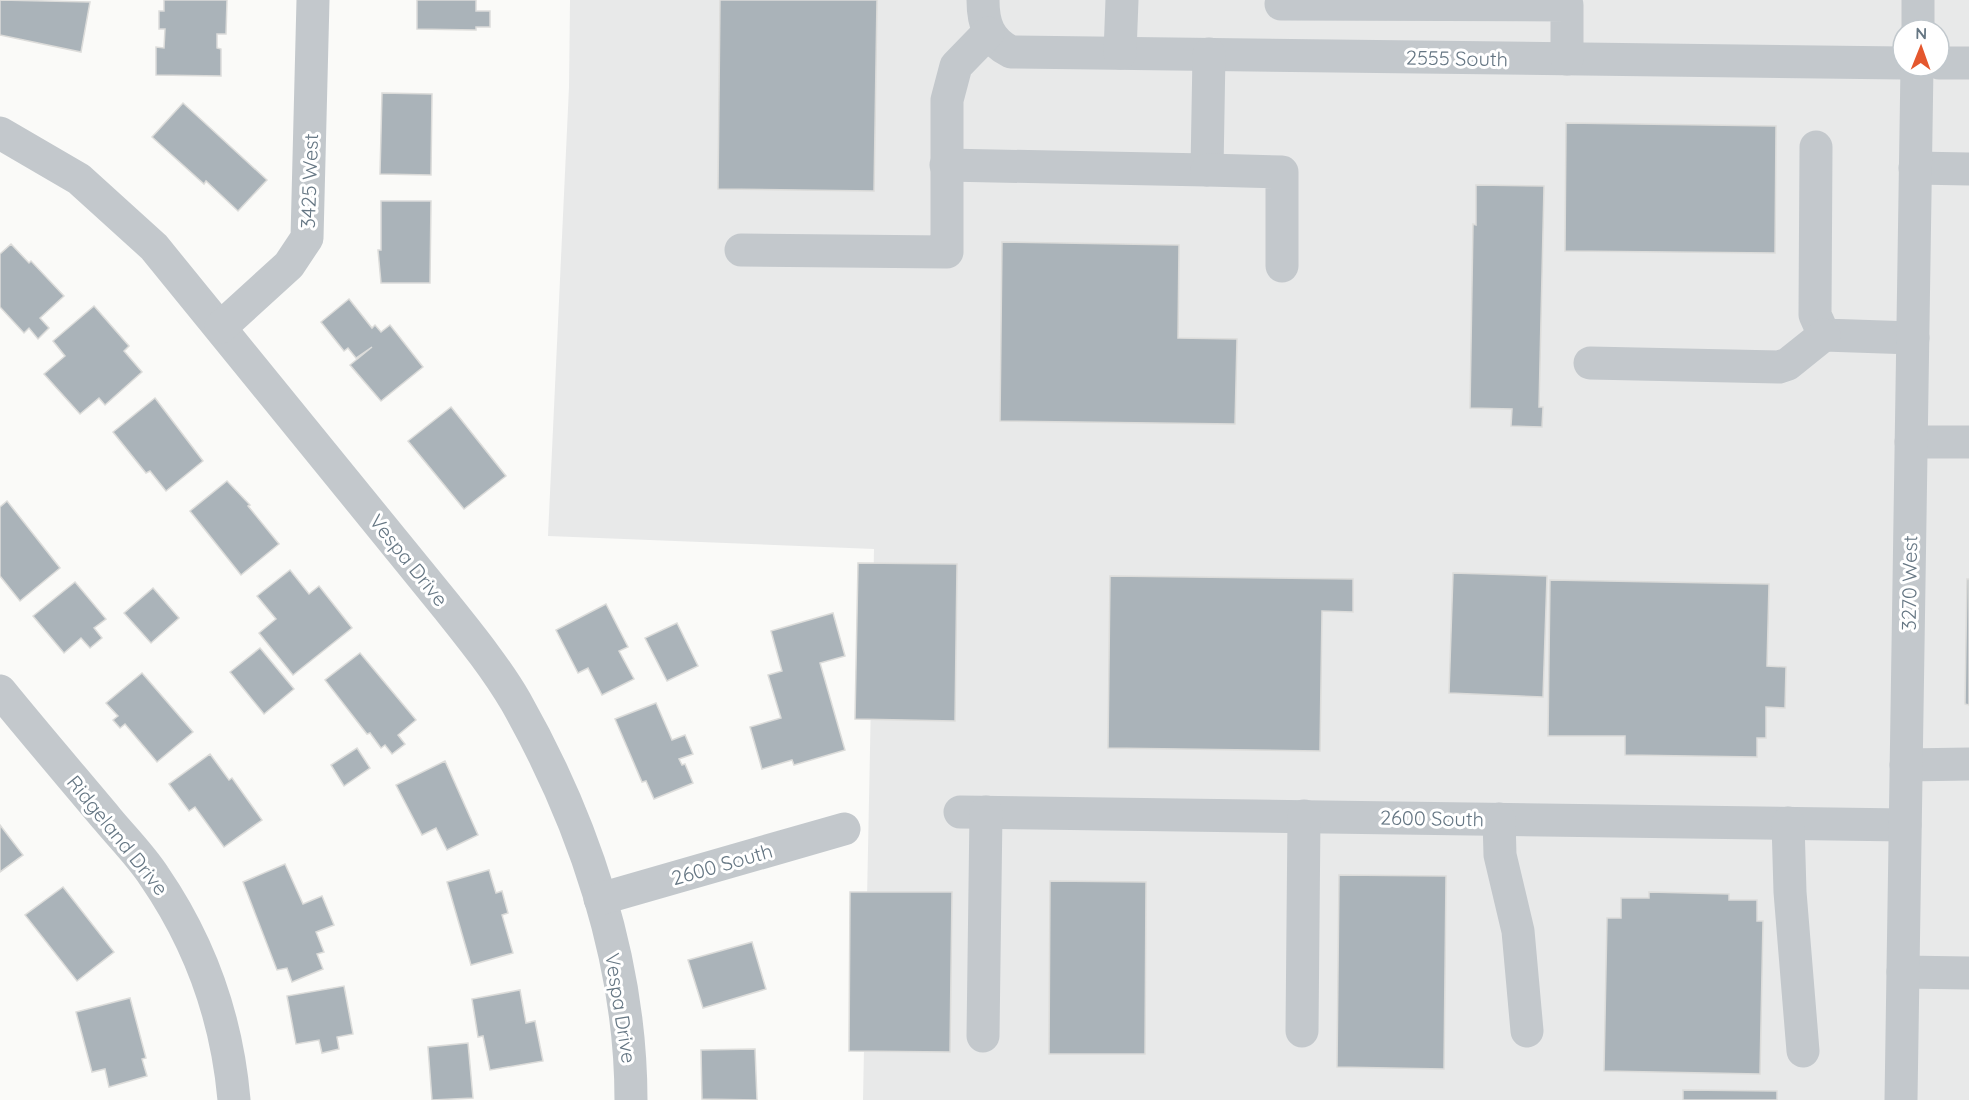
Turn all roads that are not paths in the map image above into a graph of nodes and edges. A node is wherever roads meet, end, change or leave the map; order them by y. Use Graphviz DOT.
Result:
graph roads {
  1 [pos="313,0"];
  2 [pos="983,0"];
  3 [pos="1122,0"];
  4 [pos="1918,0"];
  5 [pos="1280,2"];
  6 [pos="1570,3"];
  7 [pos="1918,18"];
  8 [pos="1000,43"];
  9 [pos="1120,53"];
  10 [pos="1209,54"];
  11 [pos="1286,56"];
  12 [pos="1567,59"];
  13 [pos="1891,63"];
  14 [pos="1951,63"];
  15 [pos="1969,63"];
  16 [pos="1917,78"];
  17 [pos="0,133"];
  18 [pos="1816,147"];
  19 [pos="946,165"];
  20 [pos="1916,168"];
  21 [pos="1969,169"];
  22 [pos="1207,170"];
  23 [pos="741,250"];
  24 [pos="1282,266"];
  25 [pos="221,327"];
  26 [pos="1824,335"];
  27 [pos="1913,338"];
  28 [pos="1590,363"];
  29 [pos="1911,442"];
  30 [pos="1969,442"];
  31 [pos="5,707"];
  32 [pos="1969,764"];
  33 [pos="1906,765"];
  34 [pos="1304,816"];
  35 [pos="1499,819"];
  36 [pos="1788,823"];
  37 [pos="1905,825"];
  38 [pos="844,829"];
  39 [pos="600,899"];
  40 [pos="1903,972"];
  41 [pos="1969,973"];
  42 [pos="1302,1031"];
  43 [pos="1527,1031"];
  44 [pos="983,1036"];
  45 [pos="1803,1051"];
  46 [pos="234,1100"];
  47 [pos="631,1100"];
  48 [pos="1901,1100"];
  1 -- 25 [label="street, 3425 West"];
  2 -- 8 [label="street"];
  3 -- 9 [label="street"];
  4 -- 7 [label="street"];
  5 -- 6 [label="street"];
  5 -- 11 [label="street"];
  6 -- 12 [label="street"];
  8 -- 9 [label="street, 2555 South"];
  8 -- 19 [label="street"];
  9 -- 10 [label="street, 2555 South"];
  10 -- 11 [label="street, 2555 South"];
  10 -- 22 [label="street"];
  11 -- 12 [label="street, 2555 South"];
  12 -- 13 [label="street, 2555 South"];
  14 -- 15 [label="street"];
  16 -- 20 [label="street, 3270 West"];
  17 -- 25 [label="street, Vespa Drive"];
  18 -- 26 [label="street"];
  19 -- 22 [label="street"];
  19 -- 23 [label="street"];
  20 -- 21 [label="street"];
  20 -- 27 [label="street, 3270 West"];
  22 -- 24 [label="street"];
  25 -- 39 [label="street, Vespa Drive"];
  26 -- 27 [label="street"];
  26 -- 28 [label="street"];
  27 -- 29 [label="street, 3270 West"];
  29 -- 30 [label="street"];
  29 -- 33 [label="street, 3270 West"];
  31 -- 46 [label="street, Ridgeland Drive"];
  32 -- 33 [label="street"];
  33 -- 37 [label="street, 3270 West"];
  34 -- 35 [label="street, 2600 South"];
  34 -- 42 [label="street"];
  34 -- 44 [label="street, 2600 South"];
  35 -- 36 [label="street, 2600 South"];
  35 -- 43 [label="street"];
  36 -- 37 [label="street, 2600 South"];
  36 -- 45 [label="street"];
  37 -- 40 [label="street, 3270 West"];
  38 -- 39 [label="street, 2600 South"];
  39 -- 47 [label="street, Vespa Drive"];
  40 -- 41 [label="street"];
  40 -- 48 [label="street, 3270 West"];
}
